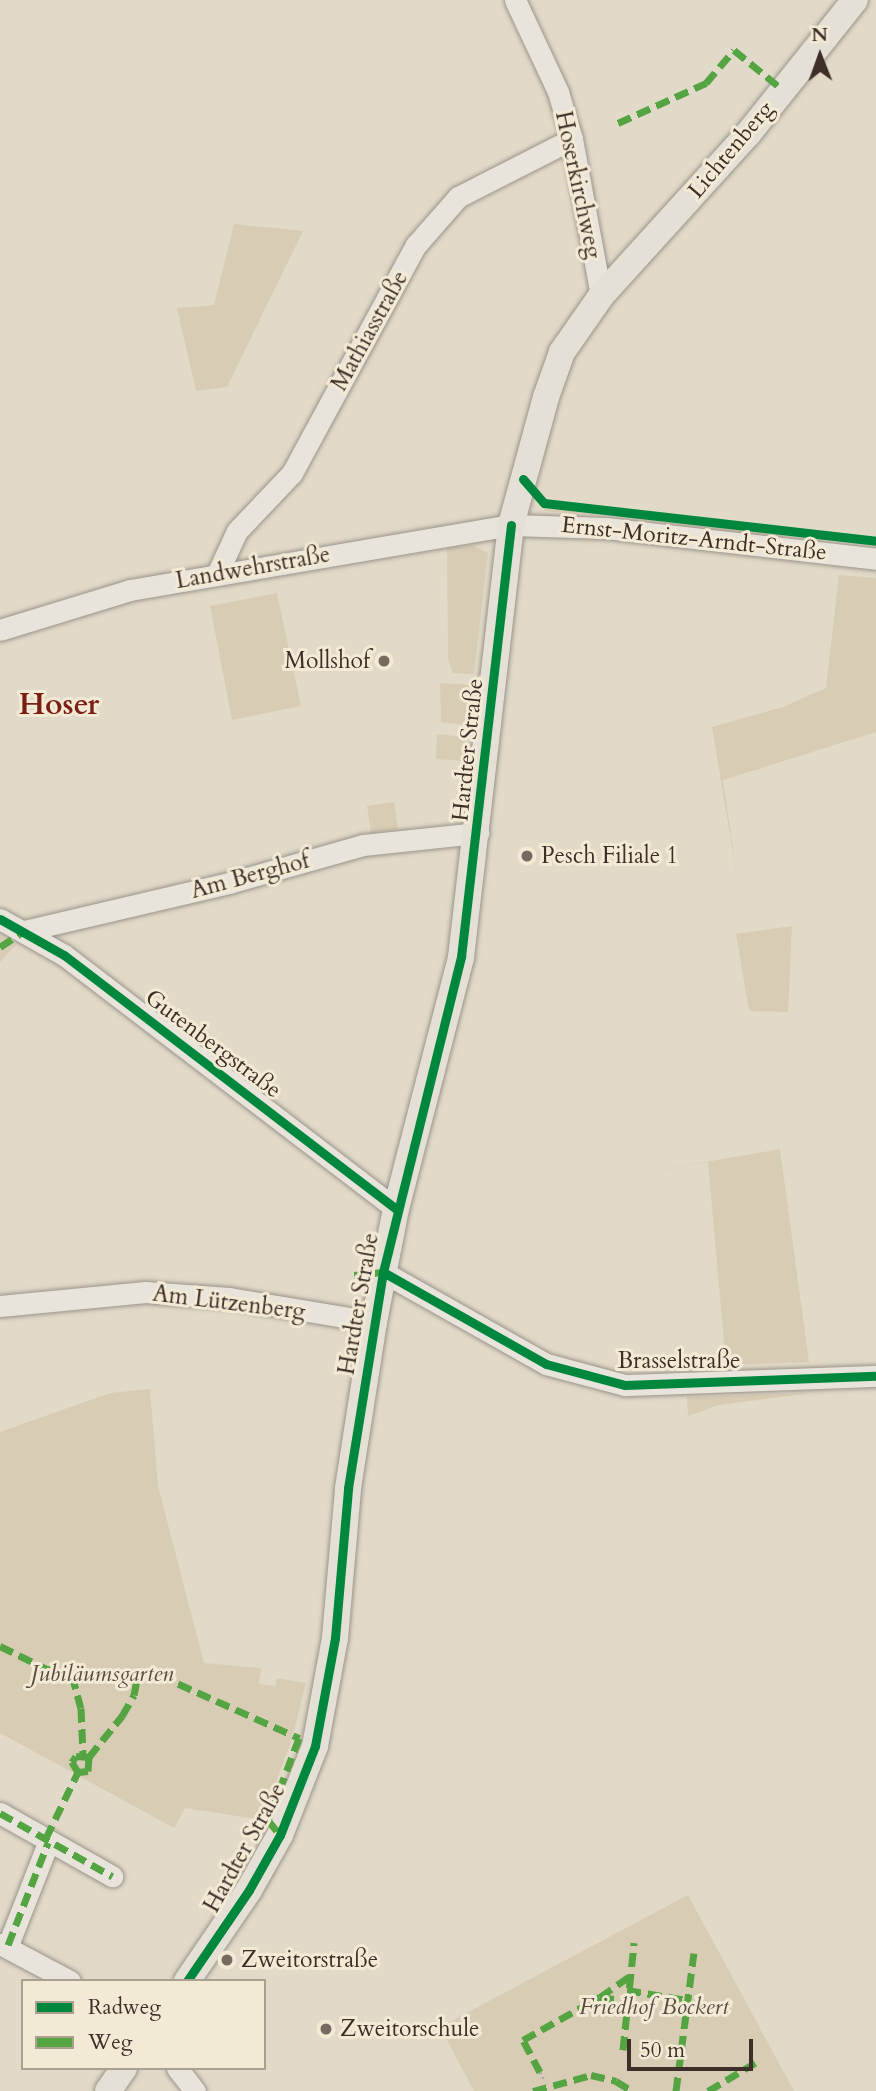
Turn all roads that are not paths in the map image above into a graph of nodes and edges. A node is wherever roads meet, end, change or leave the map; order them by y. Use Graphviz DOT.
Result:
graph roads {
  1 [pos="514,0"];
  2 [pos="855,0"];
  3 [pos="572,139"];
  4 [pos="601,296"];
  5 [pos="511,525"];
  6 [pos="876,559"];
  7 [pos="217,573"];
  8 [pos="0,630"];
  9 [pos="478,833"];
  10 [pos="0,919"];
  11 [pos="24,931"];
  12 [pos="396,1209"];
  13 [pos="383,1272"];
  14 [pos="0,1306"];
  15 [pos="374,1322"];
  16 [pos="876,1376"];
  17 [pos="0,1813"];
  18 [pos="48,1843"];
  19 [pos="112,1876"];
  20 [pos="4,1945"];
  21 [pos="66,1979"];
  22 [pos="188,1979"];
  23 [pos="123,2070"];
  24 [pos="179,2070"];
  25 [pos="107,2091"];
  26 [pos="195,2091"];
  1 -- 3 [label="street, Hoserkirchweg"];
  2 -- 4 [label="main road, Lichtenberg"];
  3 -- 4 [label="street, Hoserkirchweg"];
  3 -- 7 [label="street, Mathiasstraße"];
  4 -- 5 [label="main road, Hardter Straße"];
  5 -- 6 [label="street, Ernst-Moritz-Arndt-Straße"];
  5 -- 7 [label="street, Landwehrstraße"];
  5 -- 9 [label="main road, Hardter Straße"];
  7 -- 8 [label="street, Landwehrstraße"];
  9 -- 11 [label="street, Am Berghof"];
  9 -- 12 [label="main road, Hardter Straße"];
  10 -- 11 [label="street, Gutenbergstraße"];
  11 -- 12 [label="street, Gutenbergstraße"];
  12 -- 13 [label="main road, Hardter Straße"];
  13 -- 15 [label="main road, Hardter Straße"];
  13 -- 16 [label="street, Brasselstraße"];
  14 -- 15 [label="street, Am Lützenberg"];
  15 -- 22 [label="main road, Hardter Straße"];
  17 -- 18 [label="street"];
  18 -- 19 [label="street"];
  18 -- 20 [label="street"];
  20 -- 21 [label="street"];
  23 -- 25 [label="main road"];
  24 -- 26 [label="street"];
}
